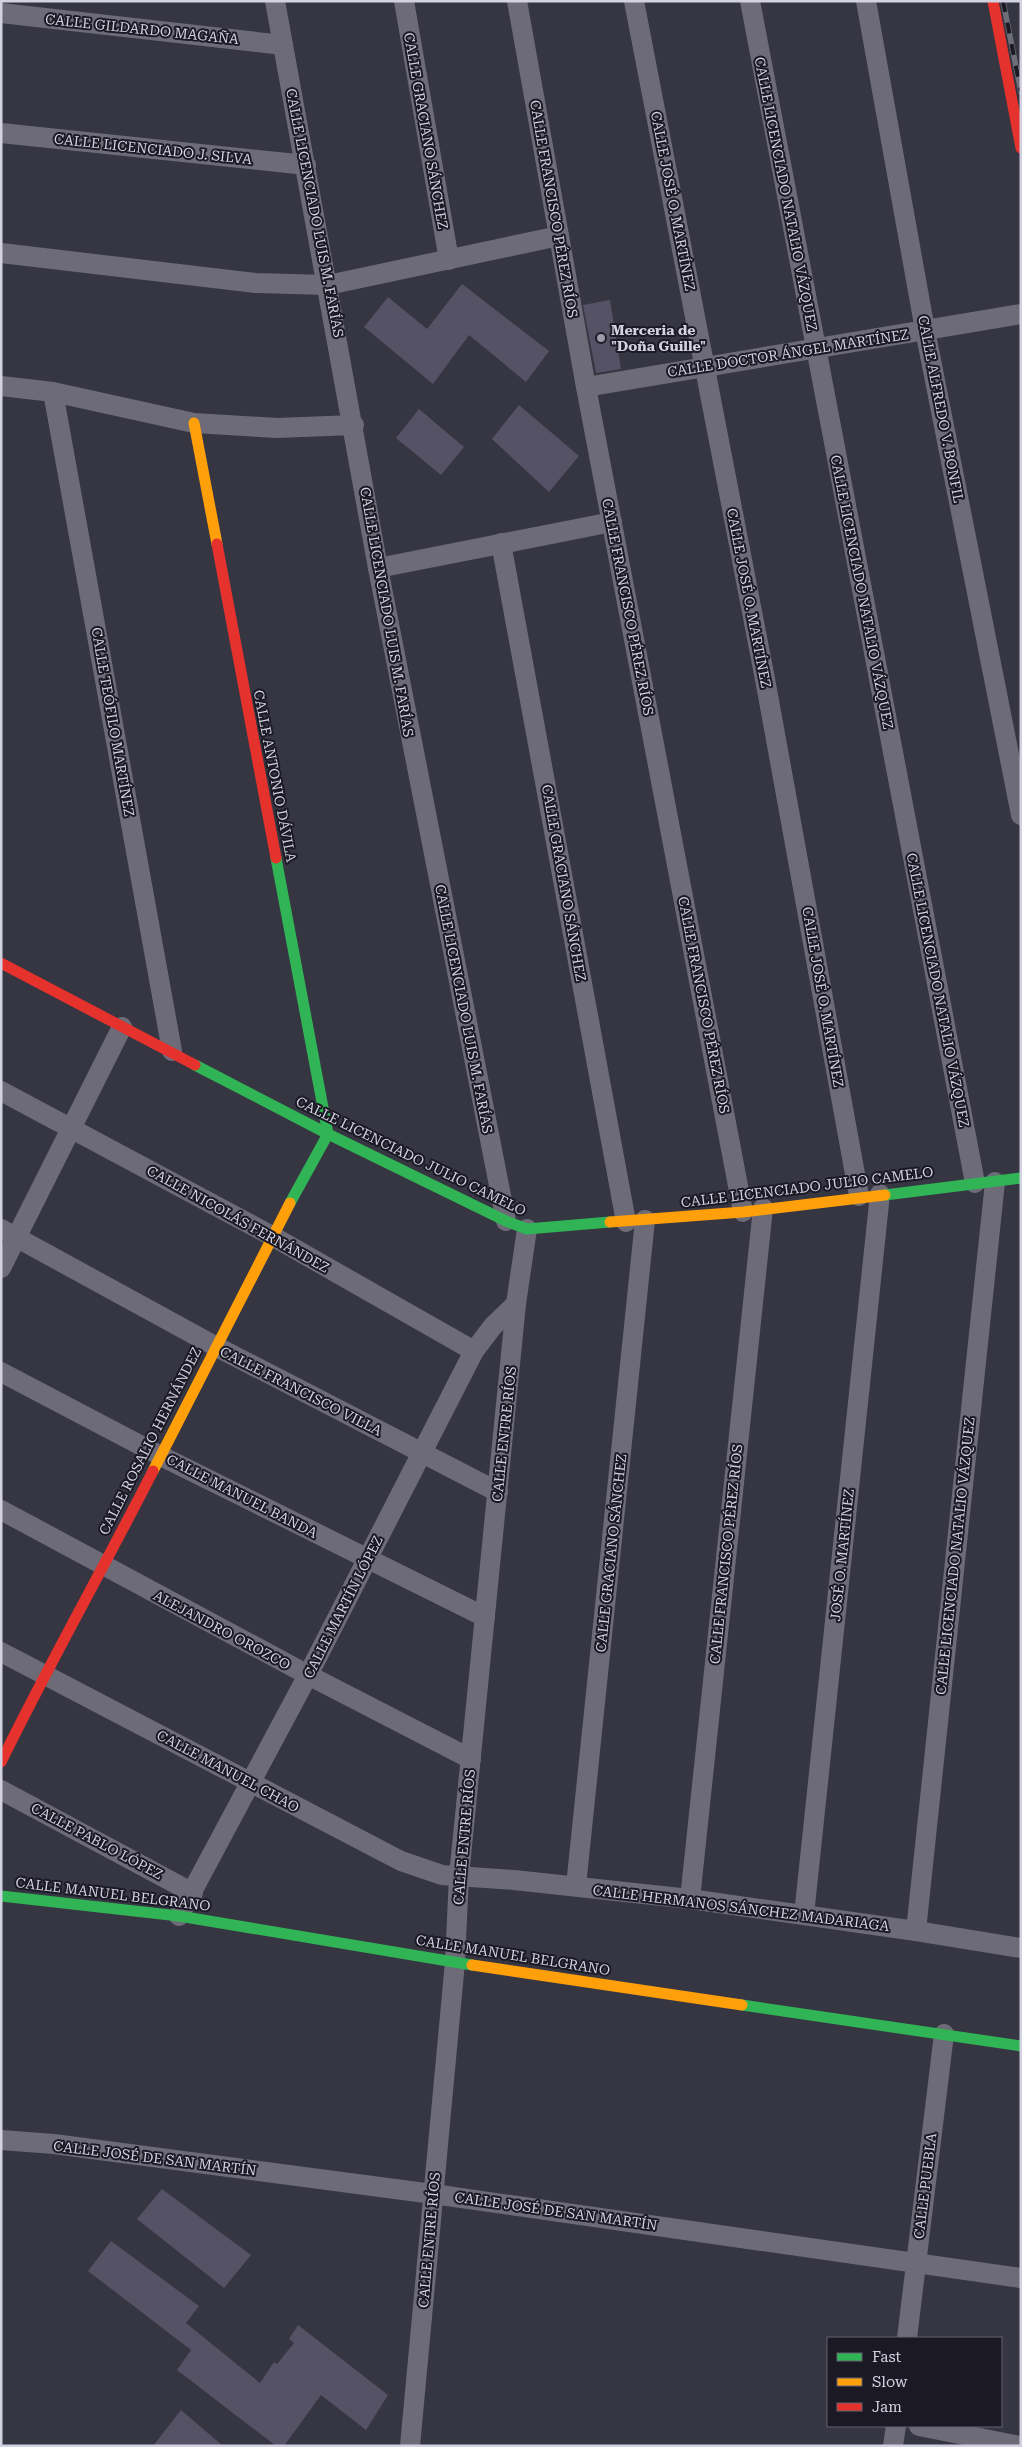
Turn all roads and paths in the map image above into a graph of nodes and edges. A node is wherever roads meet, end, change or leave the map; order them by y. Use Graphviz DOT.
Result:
graph roads {
  1 [pos="275,1"];
  2 [pos="404,1"];
  3 [pos="517,1"];
  4 [pos="634,1"];
  5 [pos="750,1"];
  6 [pos="866,1"];
  7 [pos="993,1"];
  8 [pos="1,13"];
  9 [pos="283,45"];
  10 [pos="1,133"];
  11 [pos="1021,148"];
  12 [pos="306,166"];
  13 [pos="559,236"];
  14 [pos="1,253"];
  15 [pos="449,260"];
  16 [pos="328,285"];
  17 [pos="1021,314"];
  18 [pos="925,330"];
  19 [pos="816,349"];
  20 [pos="705,367"];
  21 [pos="1,386"];
  22 [pos="586,387"];
  23 [pos="53,392"];
  24 [pos="194,423"];
  25 [pos="354,425"];
  26 [pos="612,522"];
  27 [pos="501,544"];
  28 [pos="378,568"];
  29 [pos="1021,815"];
  30 [pos="2,959"];
  31 [pos="122,1027"];
  32 [pos="172,1051"];
  33 [pos="1,1091"];
  34 [pos="71,1128"];
  35 [pos="328,1134"];
  36 [pos="1021,1178"];
  37 [pos="995,1182"];
  38 [pos="975,1183"];
  39 [pos="880,1194"];
  40 [pos="859,1196"];
  41 [pos="763,1208"];
  42 [pos="743,1212"];
  43 [pos="506,1221"];
  44 [pos="636,1221"];
  45 [pos="527,1229"];
  46 [pos="9,1234"];
  47 [pos="272,1236"];
  48 [pos="1,1268"];
  49 [pos="516,1304"];
  50 [pos="215,1346"];
  51 [pos="474,1350"];
  52 [pos="1,1372"];
  53 [pos="422,1453"];
  54 [pos="159,1455"];
  55 [pos="498,1492"];
  56 [pos="1,1510"];
  57 [pos="368,1559"];
  58 [pos="104,1567"];
  59 [pos="485,1617"];
  60 [pos="1,1652"];
  61 [pos="44,1674"];
  62 [pos="308,1675"];
  63 [pos="472,1759"];
  64 [pos="1,1762"];
  65 [pos="252,1782"];
  66 [pos="1,1790"];
  67 [pos="459,1876"];
  68 [pos="576,1886"];
  69 [pos="193,1893"];
  70 [pos="1,1896"];
  71 [pos="690,1899"];
  72 [pos="804,1915"];
  73 [pos="179,1916"];
  74 [pos="916,1930"];
  75 [pos="1021,1948"];
  76 [pos="454,1962"];
  77 [pos="944,2034"];
  78 [pos="1021,2046"];
  79 [pos="1,2140"];
  80 [pos="433,2194"];
  81 [pos="916,2262"];
  82 [pos="1021,2278"];
  83 [pos="906,2337"];
  84 [pos="896,2427"];
  85 [pos="924,2427"];
  86 [pos="410,2446"];
  87 [pos="893,2446"];
  88 [pos="1020,2446"];
  1 -- 9 [label="street, CALLE LICENCIADO LUIS M. FARÍAS"];
  2 -- 15 [label="street, CALLE GRACIANO SÁNCHEZ"];
  3 -- 13 [label="street, CALLE FRANCISCO PÉREZ RÍOS"];
  4 -- 20 [label="street, CALLE JOSÉ O. MARTÍNEZ"];
  5 -- 19 [label="street, CALLE LICENCIADO NATALIO VÁZQUEZ"];
  6 -- 18 [label="street, CALLE ALFREDO V. BONFIL"];
  7 -- 11 [label="street"];
  8 -- 9 [label="street, CALLE GILDARDO MAGAÑA"];
  9 -- 12 [label="street, CALLE LICENCIADO LUIS M. FARÍAS"];
  10 -- 12 [label="street, CALLE LICENCIADO J. SILVA"];
  12 -- 16 [label="street, CALLE LICENCIADO LUIS M. FARÍAS"];
  13 -- 15 [label="street"];
  13 -- 22 [label="street, CALLE FRANCISCO PÉREZ RÍOS"];
  14 -- 16 [label="street"];
  15 -- 16 [label="street"];
  16 -- 25 [label="street, CALLE LICENCIADO LUIS M. FARÍAS"];
  17 -- 18 [label="street, CALLE DOCTOR ÁNGEL MARTÍNEZ"];
  18 -- 19 [label="street, CALLE DOCTOR ÁNGEL MARTÍNEZ"];
  18 -- 29 [label="street, CALLE ALFREDO V. BONFIL"];
  19 -- 20 [label="street, CALLE DOCTOR ÁNGEL MARTÍNEZ"];
  19 -- 38 [label="street, CALLE LICENCIADO NATALIO VÁZQUEZ"];
  20 -- 22 [label="street, CALLE DOCTOR ÁNGEL MARTÍNEZ"];
  20 -- 40 [label="street, CALLE JOSÉ O. MARTÍNEZ"];
  21 -- 23 [label="street"];
  22 -- 26 [label="street, CALLE FRANCISCO PÉREZ RÍOS"];
  23 -- 24 [label="street"];
  23 -- 32 [label="street, CALLE TEÓFILO MARTÍNEZ"];
  24 -- 25 [label="street"];
  24 -- 35 [label="street, CALLE ANTONIO DÁVILA"];
  25 -- 28 [label="street, CALLE LICENCIADO LUIS M. FARÍAS"];
  26 -- 27 [label="street"];
  26 -- 42 [label="street, CALLE FRANCISCO PÉREZ RÍOS"];
  27 -- 28 [label="street"];
  27 -- 44 [label="street, CALLE GRACIANO SÁNCHEZ"];
  28 -- 43 [label="street, CALLE LICENCIADO LUIS M. FARÍAS"];
  30 -- 31 [label="street, CALLE LICENCIADO JULIO CAMELO"];
  31 -- 32 [label="street, CALLE LICENCIADO JULIO CAMELO"];
  31 -- 34 [label="street"];
  32 -- 35 [label="street, CALLE LICENCIADO JULIO CAMELO"];
  33 -- 34 [label="street, CALLE NICOLÁS FERNÁNDEZ"];
  34 -- 46 [label="street"];
  34 -- 47 [label="street, CALLE NICOLÁS FERNÁNDEZ"];
  35 -- 43 [label="street, CALLE LICENCIADO JULIO CAMELO"];
  35 -- 47 [label="street, CALLE ROSALIO HERNÁNDEZ"];
  36 -- 37 [label="street, CALLE LICENCIADO JULIO CAMELO"];
  37 -- 38 [label="street, CALLE LICENCIADO JULIO CAMELO"];
  37 -- 74 [label="street, CALLE LICENCIADO NATALIO VÁZQUEZ"];
  38 -- 39 [label="street, CALLE LICENCIADO JULIO CAMELO"];
  39 -- 40 [label="street, CALLE LICENCIADO JULIO CAMELO"];
  39 -- 72 [label="street, JOSÉ O. MARTÍNEZ"];
  40 -- 41 [label="street, CALLE LICENCIADO JULIO CAMELO"];
  41 -- 42 [label="street, CALLE LICENCIADO JULIO CAMELO"];
  41 -- 71 [label="street, CALLE FRANCISCO PÉREZ RÍOS"];
  42 -- 44 [label="street, CALLE LICENCIADO JULIO CAMELO"];
  43 -- 45 [label="street, CALLE LICENCIADO JULIO CAMELO"];
  44 -- 45 [label="street, CALLE LICENCIADO JULIO CAMELO"];
  44 -- 68 [label="street, CALLE GRACIANO SÁNCHEZ"];
  45 -- 49 [label="street, CALLE ENTRE RÍOS"];
  46 -- 48 [label="street"];
  46 -- 50 [label="street, CALLE FRANCISCO VILLA"];
  47 -- 50 [label="street, CALLE ROSALIO HERNÁNDEZ"];
  47 -- 51 [label="street, CALLE NICOLÁS FERNÁNDEZ"];
  49 -- 51 [label="street, CALLE MARTÍN LÓPEZ"];
  49 -- 55 [label="street, CALLE ENTRE RÍOS"];
  50 -- 53 [label="street, CALLE FRANCISCO VILLA"];
  50 -- 54 [label="street, CALLE ROSALIO HERNÁNDEZ"];
  51 -- 53 [label="street, CALLE MARTÍN LÓPEZ"];
  52 -- 54 [label="street, CALLE MANUEL BANDA"];
  53 -- 55 [label="street, CALLE FRANCISCO VILLA"];
  53 -- 57 [label="street, CALLE MARTÍN LÓPEZ"];
  54 -- 57 [label="street, CALLE MANUEL BANDA"];
  54 -- 58 [label="street, CALLE ROSALIO HERNÁNDEZ"];
  55 -- 59 [label="street, CALLE ENTRE RÍOS"];
  56 -- 58 [label="street, ALEJANDRO OROZCO"];
  57 -- 59 [label="street, CALLE MANUEL BANDA"];
  57 -- 62 [label="street, CALLE MARTÍN LÓPEZ"];
  58 -- 61 [label="street, CALLE ROSALIO HERNÁNDEZ"];
  58 -- 62 [label="street, ALEJANDRO OROZCO"];
  59 -- 63 [label="street, CALLE ENTRE RÍOS"];
  60 -- 61 [label="street, CALLE MANUEL CHAO"];
  61 -- 64 [label="street, CALLE ROSALIO HERNÁNDEZ"];
  61 -- 65 [label="street, CALLE MANUEL CHAO"];
  62 -- 63 [label="street, ALEJANDRO OROZCO"];
  62 -- 65 [label="street, CALLE MARTÍN LÓPEZ"];
  63 -- 67 [label="street, CALLE ENTRE RÍOS"];
  65 -- 67 [label="street, CALLE MANUEL CHAO"];
  65 -- 69 [label="street, CALLE MARTÍN LÓPEZ"];
  66 -- 69 [label="street, CALLE PABLO LÓPEZ"];
  67 -- 68 [label="street, CALLE HERMANOS SÁNCHEZ MADARIAGA"];
  67 -- 76 [label="street, CALLE ENTRE RÍOS"];
  68 -- 71 [label="street, CALLE HERMANOS SÁNCHEZ MADARIAGA"];
  69 -- 73 [label="street, CALLE MARTÍN LÓPEZ"];
  70 -- 73 [label="street, CALLE MANUEL BELGRANO"];
  71 -- 72 [label="street, CALLE HERMANOS SÁNCHEZ MADARIAGA"];
  72 -- 74 [label="street, CALLE HERMANOS SÁNCHEZ MADARIAGA"];
  73 -- 76 [label="street, CALLE MANUEL BELGRANO"];
  74 -- 75 [label="street, CALLE HERMANOS SÁNCHEZ MADARIAGA"];
  76 -- 77 [label="street, CALLE MANUEL BELGRANO"];
  76 -- 80 [label="street, CALLE ENTRE RÍOS"];
  77 -- 78 [label="street, CALLE MANUEL BELGRANO"];
  77 -- 81 [label="street, CALLE PUEBLA"];
  79 -- 80 [label="street, CALLE JOSÉ DE SAN MARTÍN"];
  80 -- 81 [label="street, CALLE JOSÉ DE SAN MARTÍN"];
  80 -- 86 [label="street, CALLE ENTRE RÍOS"];
  81 -- 82 [label="street, CALLE JOSÉ DE SAN MARTÍN"];
  81 -- 83 [label="street, CALLE PUEBLA"];
  84 -- 87 [label="street"];
  85 -- 88 [label="street"];
}
